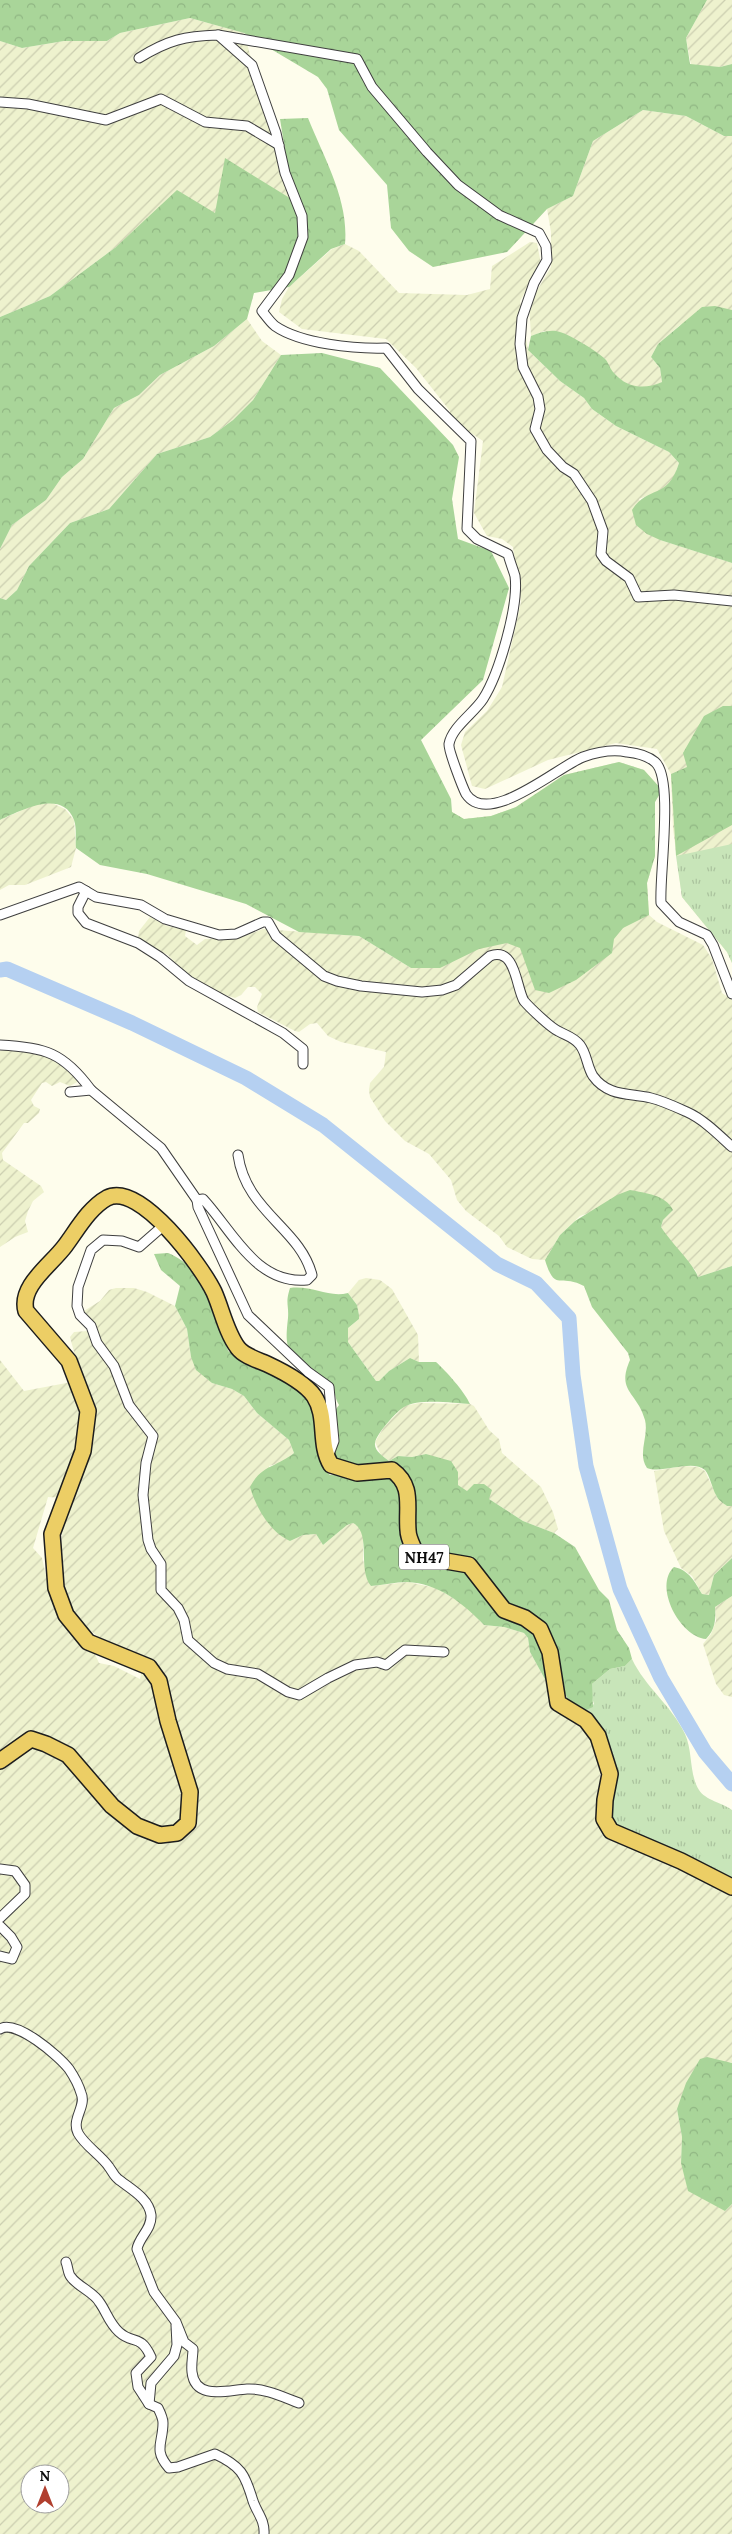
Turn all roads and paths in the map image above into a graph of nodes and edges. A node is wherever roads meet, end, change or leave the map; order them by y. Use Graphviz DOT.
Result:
graph roads {
  1 [pos="218,35"];
  2 [pos="139,58"];
  3 [pos="0,102"];
  4 [pos="279,145"];
  5 [pos="732,600"];
  6 [pos="86,891"];
  7 [pos="0,915"];
  8 [pos="732,994"];
  9 [pos="0,1046"];
  10 [pos="303,1064"];
  11 [pos="92,1090"];
  12 [pos="70,1092"];
  13 [pos="732,1146"];
  14 [pos="238,1155"];
  15 [pos="197,1200"];
  16 [pos="163,1226"];
  17 [pos="327,1459"];
  18 [pos="444,1652"];
  19 [pos="0,1761"];
  20 [pos="0,1869"];
  21 [pos="732,1887"];
  22 [pos="0,1918"];
  23 [pos="0,1926"];
  24 [pos="0,1956"];
  25 [pos="0,2029"];
  26 [pos="66,2262"];
  27 [pos="176,2322"];
  28 [pos="298,2403"];
  29 [pos="149,2404"];
  30 [pos="264,2534"];
  1 -- 2 [label="street"];
  1 -- 4 [label="street"];
  1 -- 5 [label="street"];
  3 -- 4 [label="street"];
  4 -- 8 [label="street"];
  6 -- 7 [label="street"];
  6 -- 10 [label="street"];
  6 -- 13 [label="street"];
  9 -- 11 [label="street"];
  11 -- 12 [label="street"];
  11 -- 15 [label="street"];
  14 -- 15 [label="street"];
  15 -- 17 [label="street"];
  16 -- 17 [label="highway"];
  16 -- 18 [label="street"];
  16 -- 19 [label="highway"];
  17 -- 21 [label="highway, NH47"];
  20 -- 22 [label="street"];
  23 -- 24 [label="street"];
  25 -- 27 [label="street"];
  26 -- 29 [label="street"];
  27 -- 28 [label="street"];
  27 -- 29 [label="street"];
  29 -- 30 [label="street"];
}
